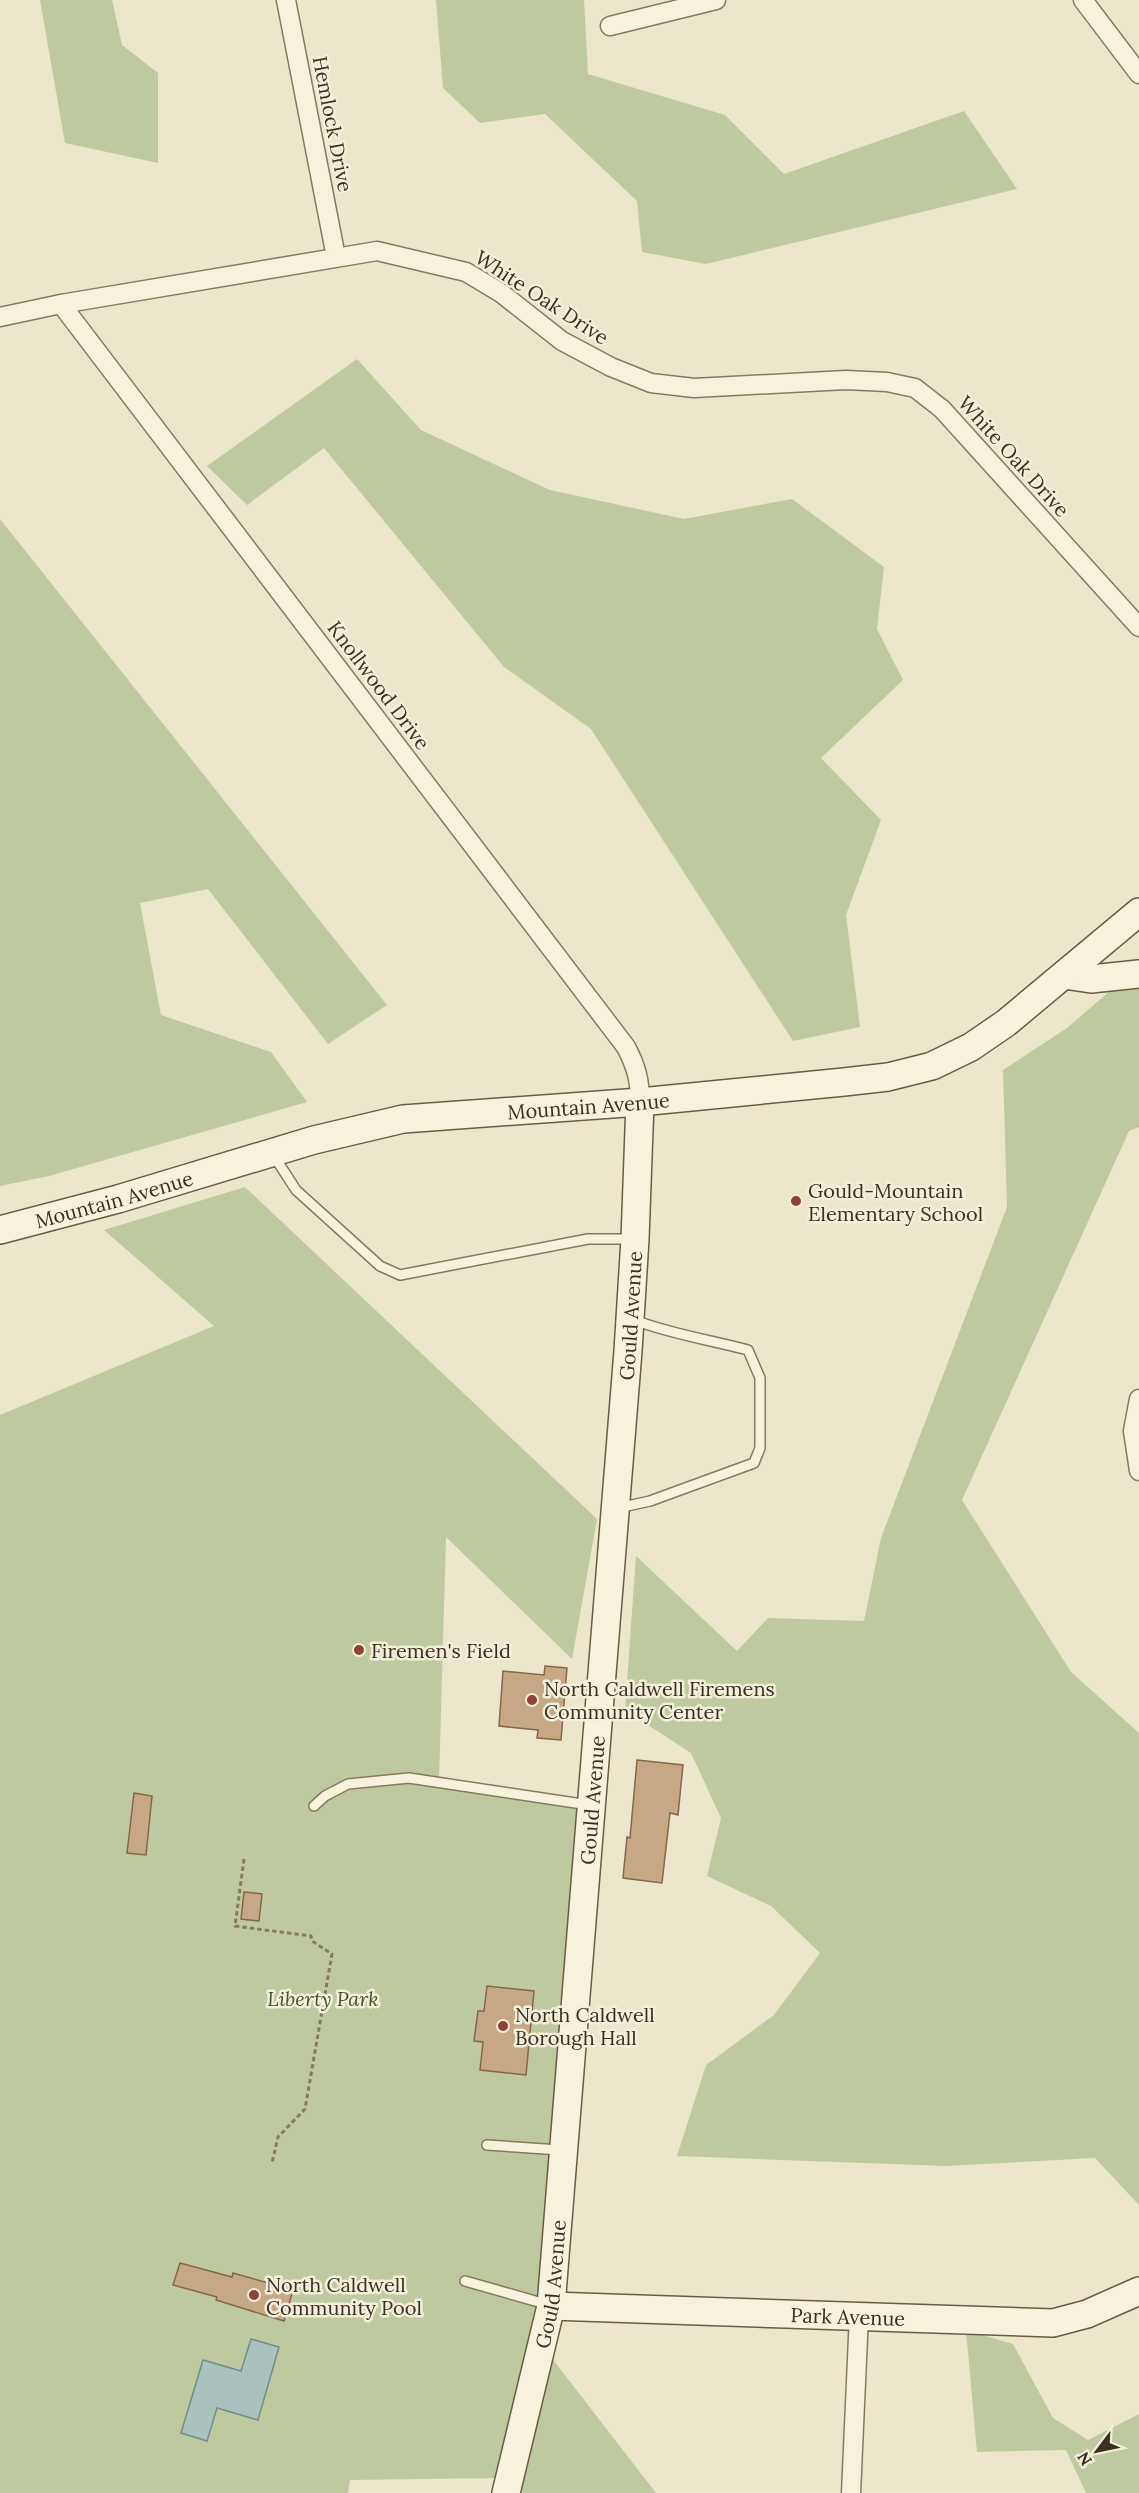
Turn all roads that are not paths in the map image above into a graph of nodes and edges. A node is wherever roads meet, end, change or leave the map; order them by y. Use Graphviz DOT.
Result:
graph roads {
  1 [pos="286,0"];
  2 [pos="716,0"];
  3 [pos="1083,0"];
  4 [pos="610,26"];
  5 [pos="1139,74"];
  6 [pos="336,257"];
  7 [pos="61,304"];
  8 [pos="0,317"];
  9 [pos="1139,627"];
  10 [pos="1139,912"];
  11 [pos="1139,974"];
  12 [pos="1064,975"];
  13 [pos="640,1101"];
  14 [pos="272,1152"];
  15 [pos="0,1230"];
  16 [pos="635,1239"];
  17 [pos="630,1318"];
  18 [pos="1139,1399"];
  19 [pos="1139,1471"];
  20 [pos="616,1509"];
  21 [pos="314,1806"];
  22 [pos="591,1806"];
  23 [pos="487,2145"];
  24 [pos="564,2150"];
  25 [pos="465,2281"];
  26 [pos="1139,2291"];
  27 [pos="551,2306"];
  28 [pos="859,2315"];
  29 [pos="506,2493"];
  30 [pos="851,2493"];
  1 -- 6 [label="street, Hemlock Drive"];
  2 -- 4 [label="street"];
  3 -- 5 [label="street"];
  6 -- 7 [label="street, White Oak Drive"];
  6 -- 9 [label="street, White Oak Drive"];
  7 -- 8 [label="street, White Oak Drive"];
  7 -- 13 [label="street, Knollwood Drive"];
  10 -- 12 [label="street, Mountain Avenue"];
  11 -- 12 [label="street"];
  12 -- 13 [label="street, Mountain Avenue"];
  13 -- 14 [label="street, Mountain Avenue"];
  13 -- 16 [label="street, Gould Avenue"];
  14 -- 15 [label="street, Mountain Avenue"];
  14 -- 16 [label="lane"];
  16 -- 17 [label="street, Gould Avenue"];
  17 -- 20 [label="street, Gould Avenue"];
  17 -- 20 [label="lane"];
  18 -- 19 [label="street"];
  20 -- 22 [label="street, Gould Avenue"];
  21 -- 22 [label="lane"];
  22 -- 24 [label="street, Gould Avenue"];
  23 -- 24 [label="lane"];
  24 -- 27 [label="street, Gould Avenue"];
  25 -- 27 [label="lane"];
  26 -- 28 [label="street, Park Avenue"];
  27 -- 28 [label="street, Park Avenue"];
  27 -- 29 [label="street, Gould Avenue"];
  28 -- 30 [label="street"];
}
